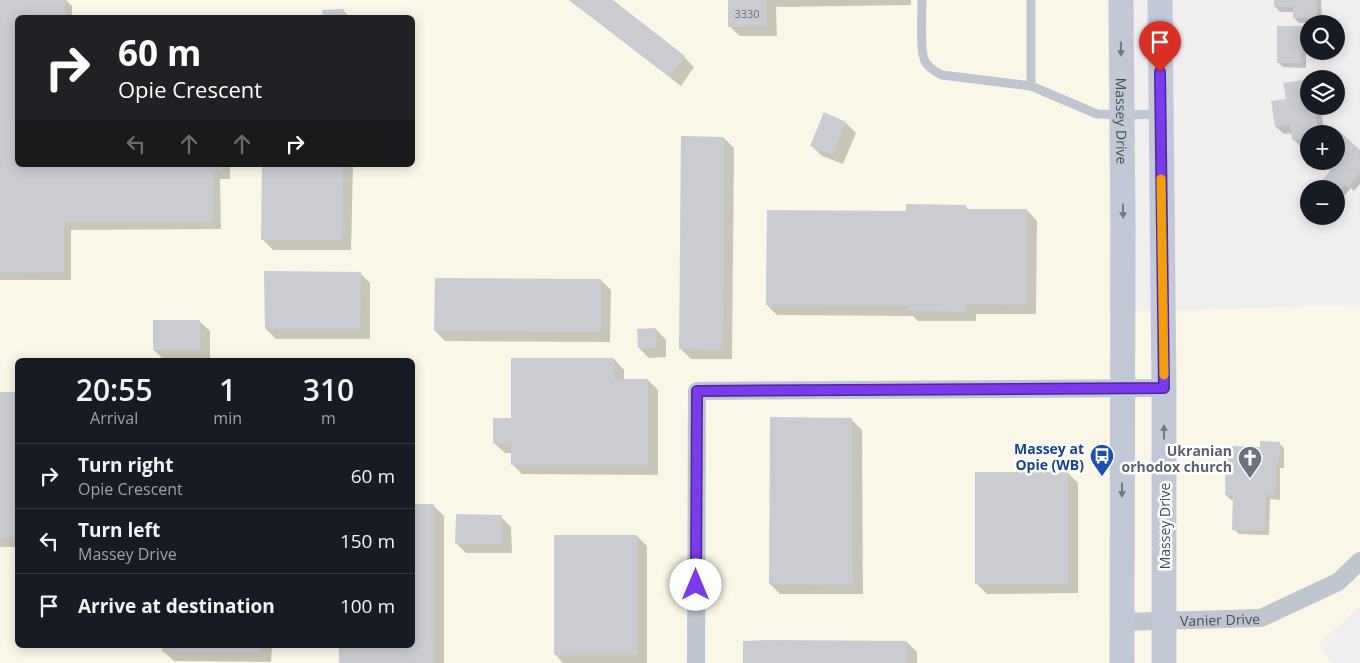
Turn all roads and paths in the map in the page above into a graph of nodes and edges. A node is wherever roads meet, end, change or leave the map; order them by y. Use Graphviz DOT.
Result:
graph roads {
  1 [pos="922,0"];
  2 [pos="1031,0"];
  3 [pos="1121,0"];
  4 [pos="1160,0"];
  5 [pos="1031,86"];
  6 [pos="1160,114"];
  7 [pos="1122,115"];
  8 [pos="1164,388"];
  9 [pos="1123,389"];
  10 [pos="1360,561"];
  11 [pos="1164,620"];
  12 [pos="1122,622"];
  13 [pos="696,663"];
  14 [pos="1122,663"];
  15 [pos="1164,663"];
  1 -- 5 [label="lane"];
  2 -- 5 [label="lane"];
  3 -- 7 [label="street, Massey Drive, one-way"];
  4 -- 6 [label="street, Massey Drive"];
  5 -- 7 [label="lane"];
  6 -- 7 [label="lane"];
  6 -- 8 [label="street, Massey Drive"];
  7 -- 9 [label="street, Massey Drive, one-way"];
  8 -- 9 [label="street"];
  11 -- 8 [label="street, Massey Drive, one-way"];
  9 -- 12 [label="street, Massey Drive, one-way"];
  9 -- 13 [label="street"];
  10 -- 11 [label="street, Vanier Drive"];
  11 -- 12 [label="street, Vanier Drive"];
  11 -- 15 [label="street, Massey Drive"];
  12 -- 14 [label="street, Massey Drive"];
}
